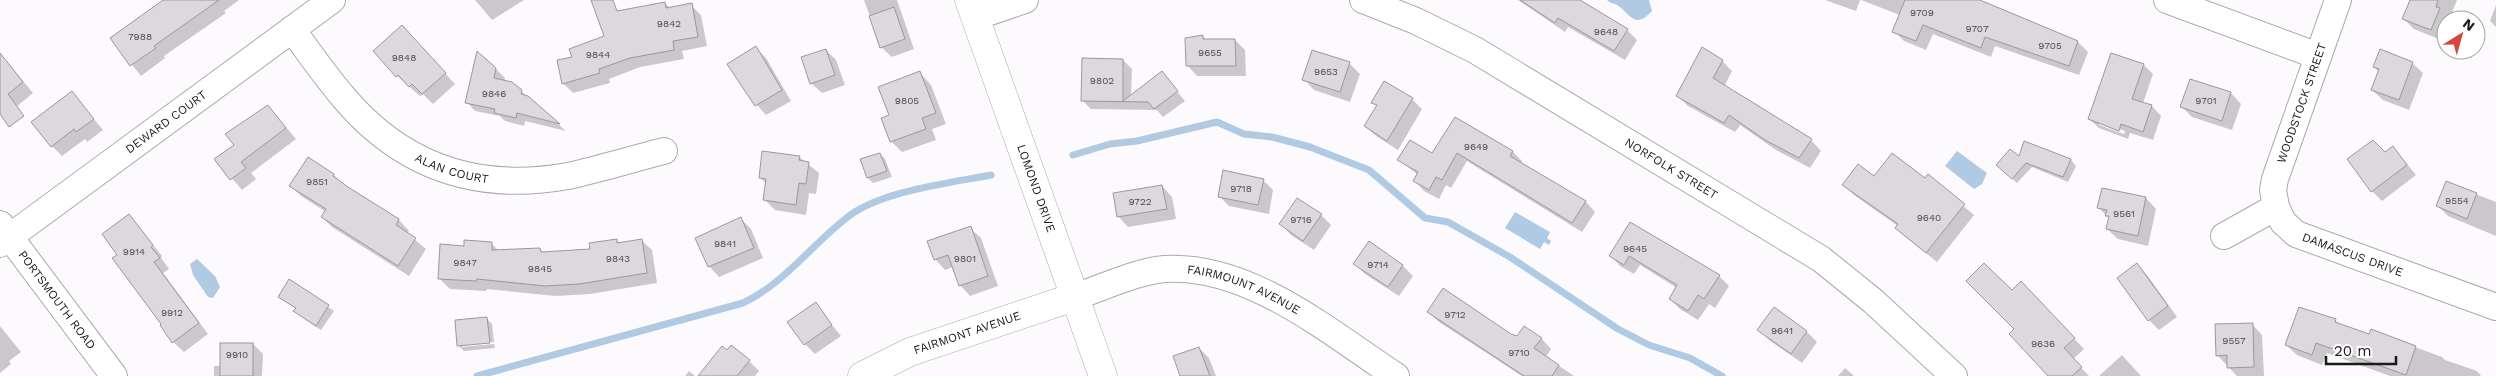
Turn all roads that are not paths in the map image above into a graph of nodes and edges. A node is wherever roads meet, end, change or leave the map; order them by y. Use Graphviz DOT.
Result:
graph roads {
  1 [pos="332,0"];
  2 [pos="1025,0"];
  3 [pos="1363,0"];
  4 [pos="2167,0"];
  5 [pos="2338,0"];
  6 [pos="972,9"];
  7 [pos="292,30"];
  8 [pos="2318,56"];
  9 [pos="664,151"];
  10 [pos="2276,207"];
  11 [pos="3,234"];
  12 [pos="2224,236"];
  13 [pos="1074,297"];
  14 [pos="2496,307"];
  15 [pos="114,376"];
  16 [pos="862,376"];
  17 [pos="1103,376"];
  18 [pos="1396,376"];
  19 [pos="1954,376"];
  1 -- 7 [label="street, DEWARD COURT"];
  2 -- 6 [label="street"];
  3 -- 19 [label="street, NORFOLK STREET"];
  4 -- 8 [label="street"];
  5 -- 8 [label="street, WOODSTOCK STREET"];
  6 -- 13 [label="main road, LOMOND DRIVE"];
  7 -- 9 [label="street, ALAN COURT"];
  7 -- 11 [label="street, DEWARD COURT"];
  8 -- 10 [label="street, WOODSTOCK STREET"];
  10 -- 12 [label="street"];
  10 -- 14 [label="street, DAMASCUS DRIVE"];
  11 -- 15 [label="street, PORTSMOUTH ROAD"];
  13 -- 16 [label="main road, FAIRMONT AVENUE"];
  13 -- 17 [label="main road, LOMOND DRIVE"];
  13 -- 18 [label="street, FAIRMOUNT AVENUE"];
}
